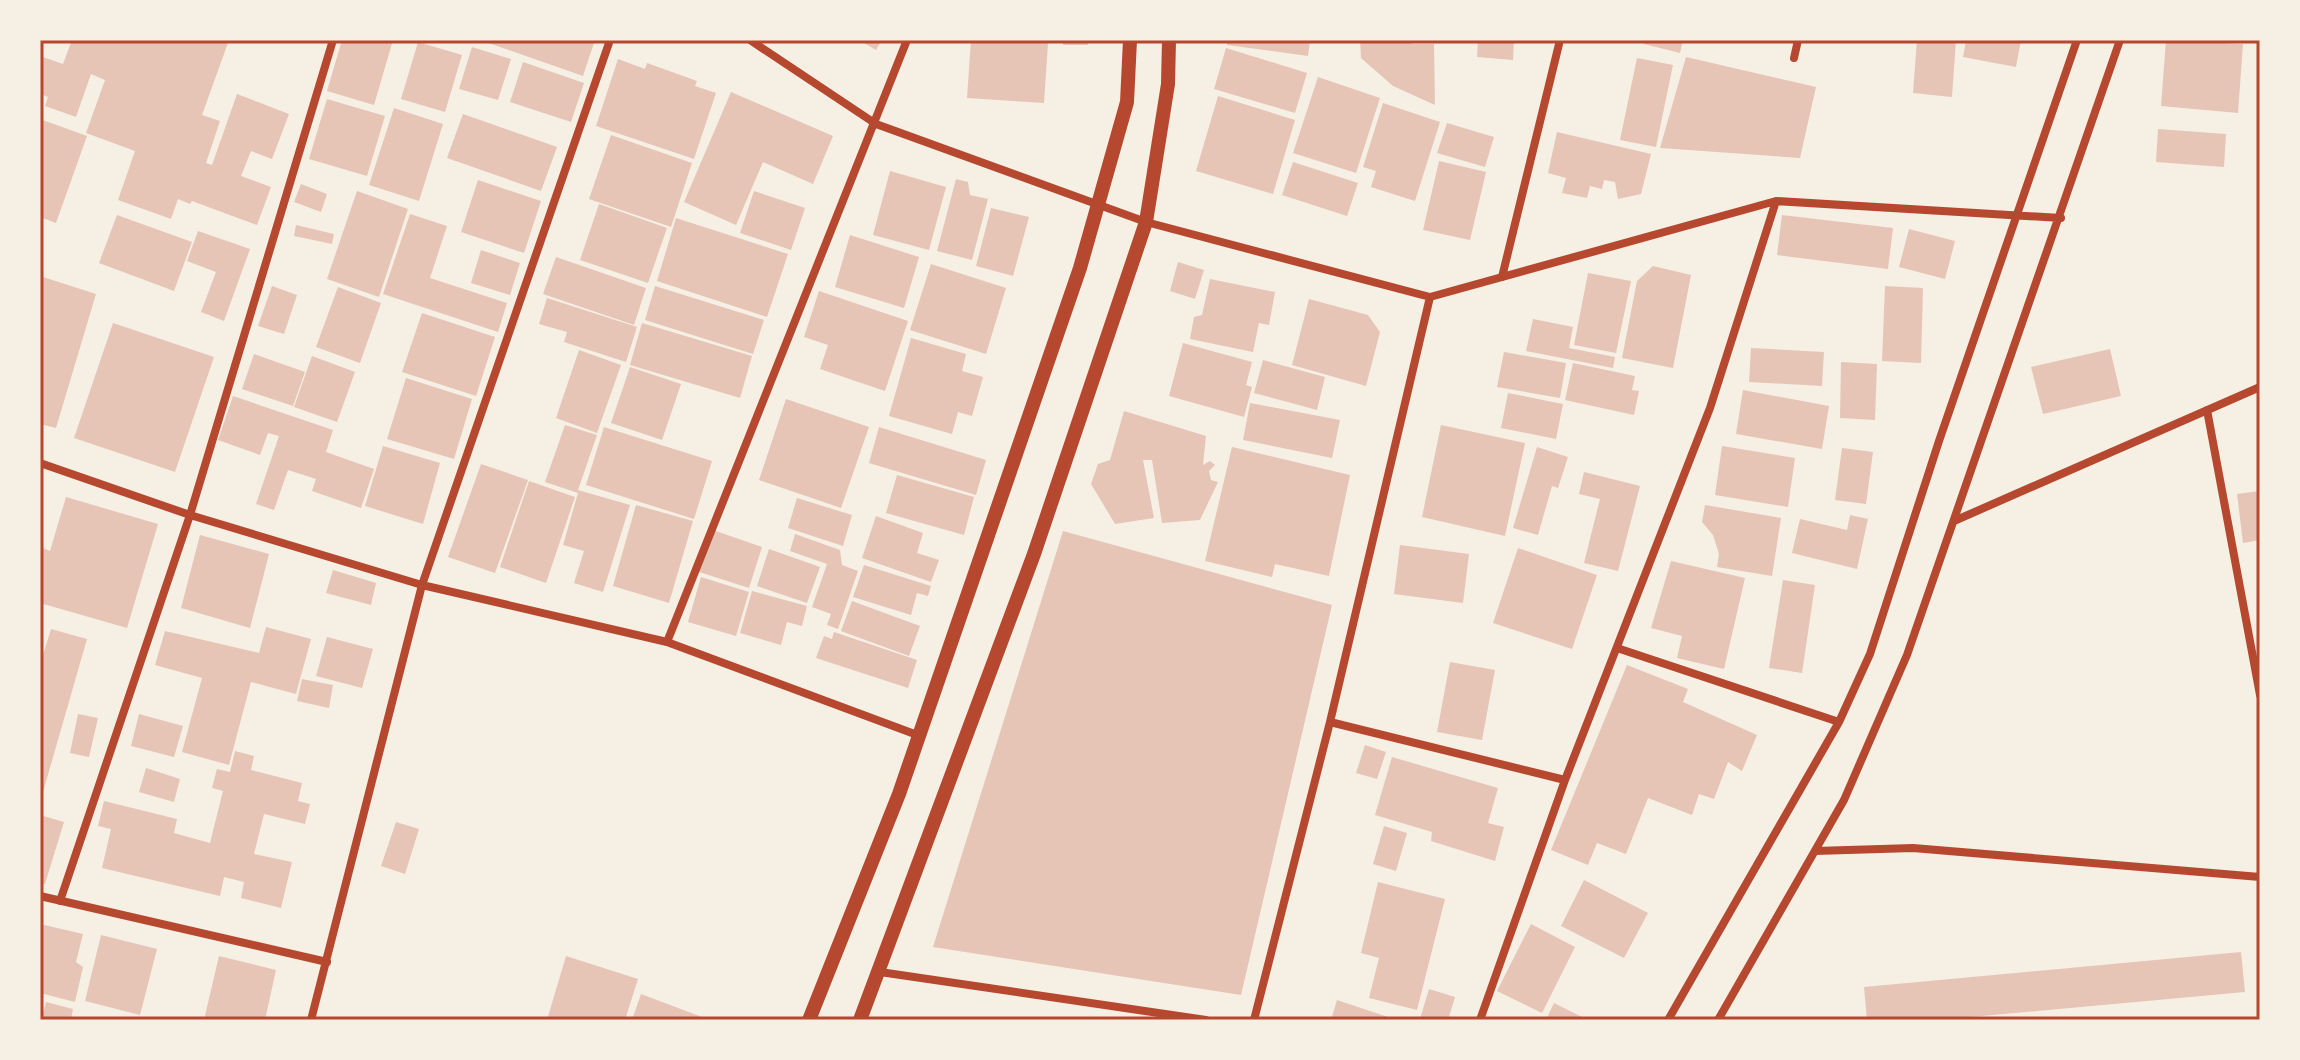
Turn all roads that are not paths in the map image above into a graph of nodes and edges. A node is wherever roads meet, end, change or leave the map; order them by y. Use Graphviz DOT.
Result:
graph roads {
  1 [pos="333,40"];
  2 [pos="610,40"];
  3 [pos="750,40"];
  4 [pos="907,40"];
  5 [pos="1130,40"];
  6 [pos="1169,40"];
  7 [pos="1560,40"];
  8 [pos="1798,40"];
  9 [pos="2077,40"];
  10 [pos="2120,40"];
  11 [pos="1794,58"];
  12 [pos="876,124"];
  13 [pos="1776,201"];
  14 [pos="1098,203"];
  15 [pos="2016,218"];
  16 [pos="2061,218"];
  17 [pos="1146,222"];
  18 [pos="1502,277"];
  19 [pos="1430,297"];
  20 [pos="2260,387"];
  21 [pos="2207,410"];
  22 [pos="40,463"];
  23 [pos="190,515"];
  24 [pos="1954,521"];
  25 [pos="422,585"];
  26 [pos="2260,630"];
  27 [pos="2248,631"];
  28 [pos="667,642"];
  29 [pos="1617,648"];
  30 [pos="2260,695"];
  31 [pos="1330,722"];
  32 [pos="1839,722"];
  33 [pos="920,736"];
  34 [pos="1565,780"];
  35 [pos="1815,851"];
  36 [pos="2260,877"];
  37 [pos="40,896"];
  38 [pos="60,901"];
  39 [pos="327,962"];
  40 [pos="880,972"];
  41 [pos="311,1020"];
  42 [pos="809,1020"];
  43 [pos="860,1020"];
  44 [pos="1206,1020"];
  45 [pos="1254,1020"];
  46 [pos="1480,1020"];
  47 [pos="1668,1020"];
  48 [pos="1718,1020"];
  1 -- 23 [label="street"];
  2 -- 25 [label="street"];
  3 -- 12 [label="street"];
  4 -- 12 [label="street"];
  5 -- 14 [label="street"];
  6 -- 17 [label="street"];
  7 -- 18 [label="street"];
  8 -- 11 [label="street"];
  9 -- 15 [label="street"];
  10 -- 16 [label="street"];
  12 -- 14 [label="street"];
  12 -- 28 [label="street"];
  13 -- 15 [label="street"];
  13 -- 18 [label="street"];
  13 -- 29 [label="street"];
  14 -- 17 [label="street"];
  14 -- 33 [label="street"];
  15 -- 16 [label="street"];
  15 -- 32 [label="street"];
  16 -- 24 [label="street"];
  17 -- 19 [label="street"];
  17 -- 40 [label="street"];
  18 -- 19 [label="street"];
  19 -- 31 [label="street"];
  20 -- 21 [label="street"];
  21 -- 24 [label="street"];
  21 -- 27 [label="street"];
  22 -- 23 [label="street"];
  23 -- 25 [label="street"];
  23 -- 38 [label="street"];
  24 -- 35 [label="street"];
  25 -- 28 [label="street"];
  25 -- 39 [label="street"];
  26 -- 27 [label="street"];
  27 -- 30 [label="street"];
  28 -- 33 [label="street"];
  29 -- 32 [label="street"];
  29 -- 34 [label="street"];
  31 -- 34 [label="street"];
  31 -- 45 [label="street"];
  32 -- 47 [label="street"];
  33 -- 42 [label="street"];
  34 -- 46 [label="street"];
  35 -- 36 [label="street"];
  35 -- 48 [label="street"];
  37 -- 38 [label="street"];
  38 -- 39 [label="street"];
  39 -- 41 [label="street"];
  40 -- 43 [label="street"];
  40 -- 44 [label="street"];
}
